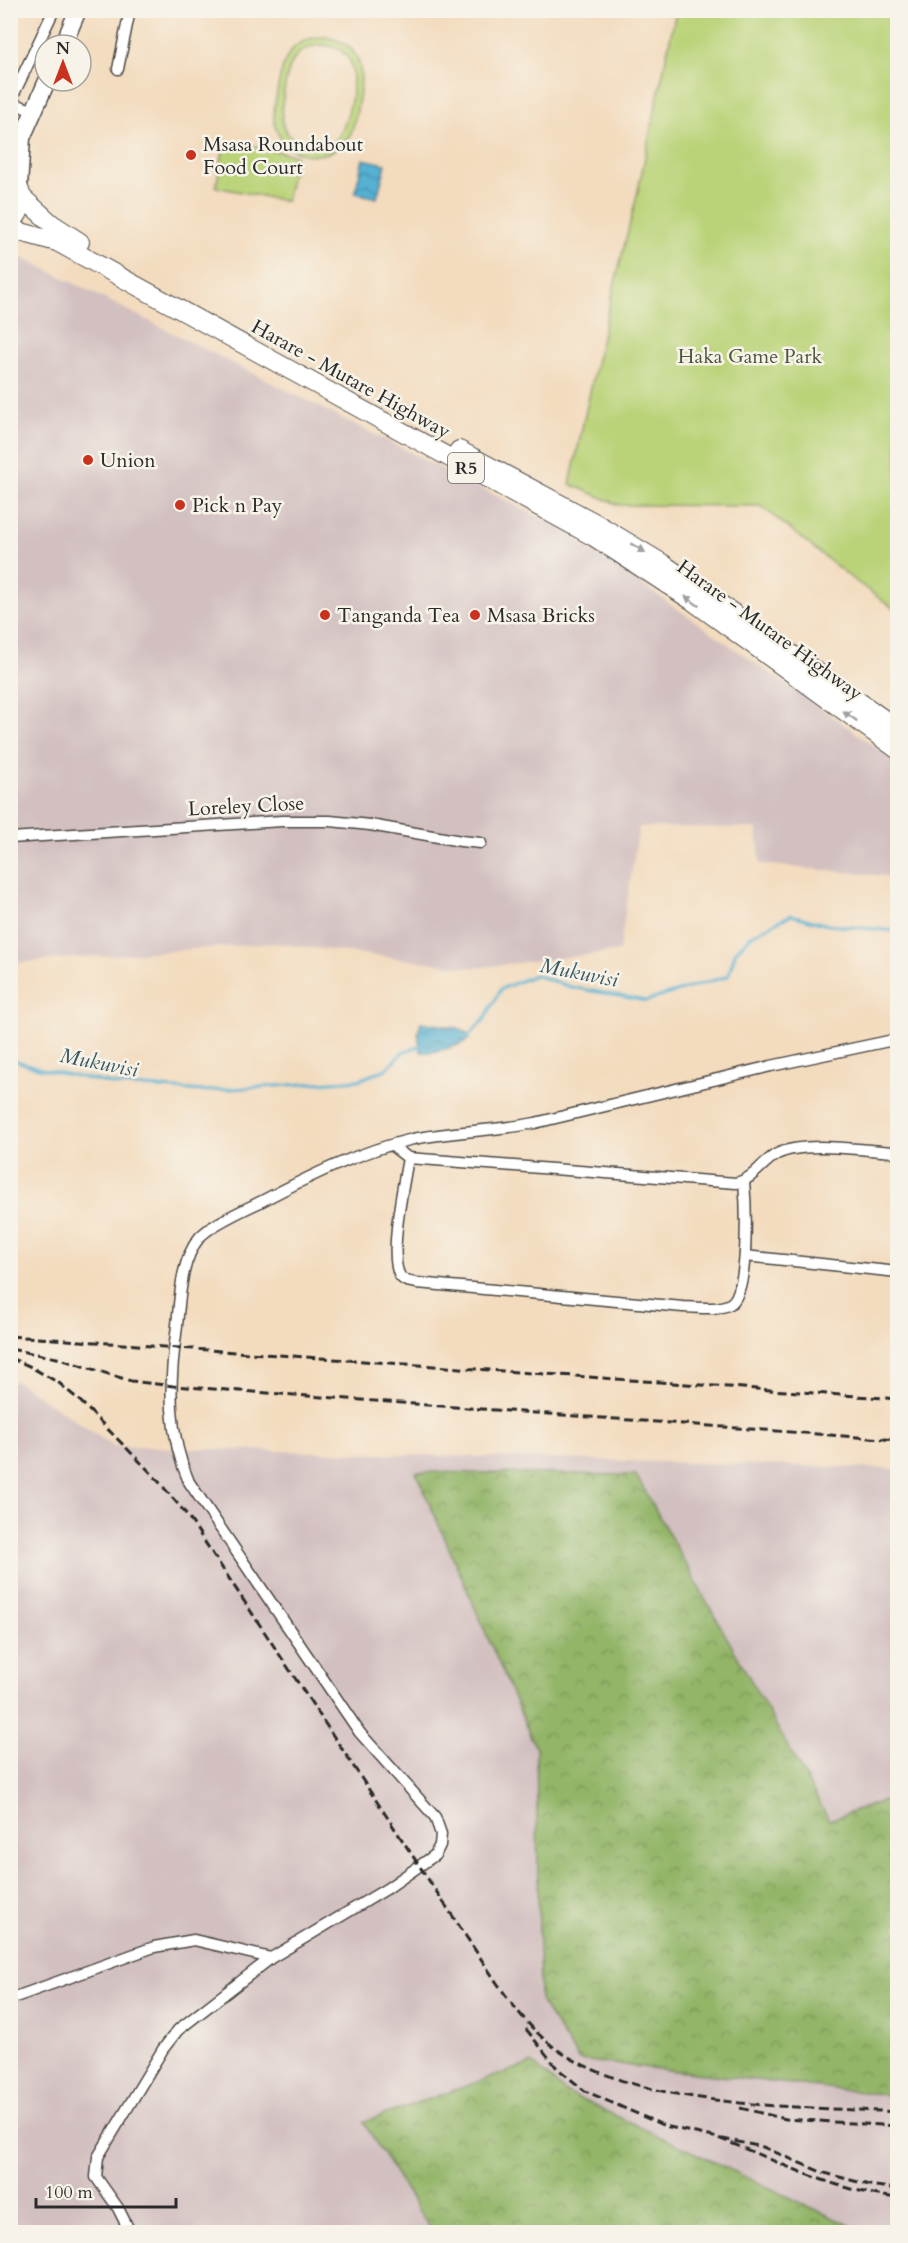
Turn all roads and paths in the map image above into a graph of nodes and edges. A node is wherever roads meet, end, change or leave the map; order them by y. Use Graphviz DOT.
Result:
graph roads {
  1 [pos="54,10"];
  2 [pos="78,10"];
  3 [pos="130,10"];
  4 [pos="68,33"];
  5 [pos="118,69"];
  6 [pos="41,93"];
  7 [pos="11,102"];
  8 [pos="33,111"];
  9 [pos="16,145"];
  10 [pos="17,187"];
  11 [pos="10,224"];
  12 [pos="10,229"];
  13 [pos="897,729"];
  14 [pos="897,750"];
  15 [pos="10,838"];
  16 [pos="481,843"];
  17 [pos="897,1039"];
  18 [pos="391,1145"];
  19 [pos="897,1152"];
  20 [pos="408,1158"];
  21 [pos="744,1181"];
  22 [pos="745,1256"];
  23 [pos="897,1272"];
  24 [pos="271,1958"];
  25 [pos="10,1999"];
  26 [pos="130,2232"];
  1 -- 7 [label="street"];
  2 -- 4 [label="main road"];
  3 -- 5 [label="street"];
  6 -- 8 [label="main road"];
  7 -- 8 [label="street"];
  8 -- 9 [label="main road"];
  9 -- 10 [label="main road"];
  10 -- 11 [label="highway"];
  10 -- 13 [label="highway, Harare - Mutare Highway / R5, one-way"];
  14 -- 12 [label="highway, Harare - Mutare Highway / R5, one-way"];
  15 -- 16 [label="street, Loreley Close"];
  17 -- 18 [label="street"];
  18 -- 20 [label="street"];
  18 -- 24 [label="street"];
  19 -- 21 [label="street"];
  20 -- 21 [label="street"];
  20 -- 22 [label="street"];
  21 -- 22 [label="street"];
  22 -- 23 [label="street"];
  24 -- 25 [label="street"];
  24 -- 26 [label="street"];
}
